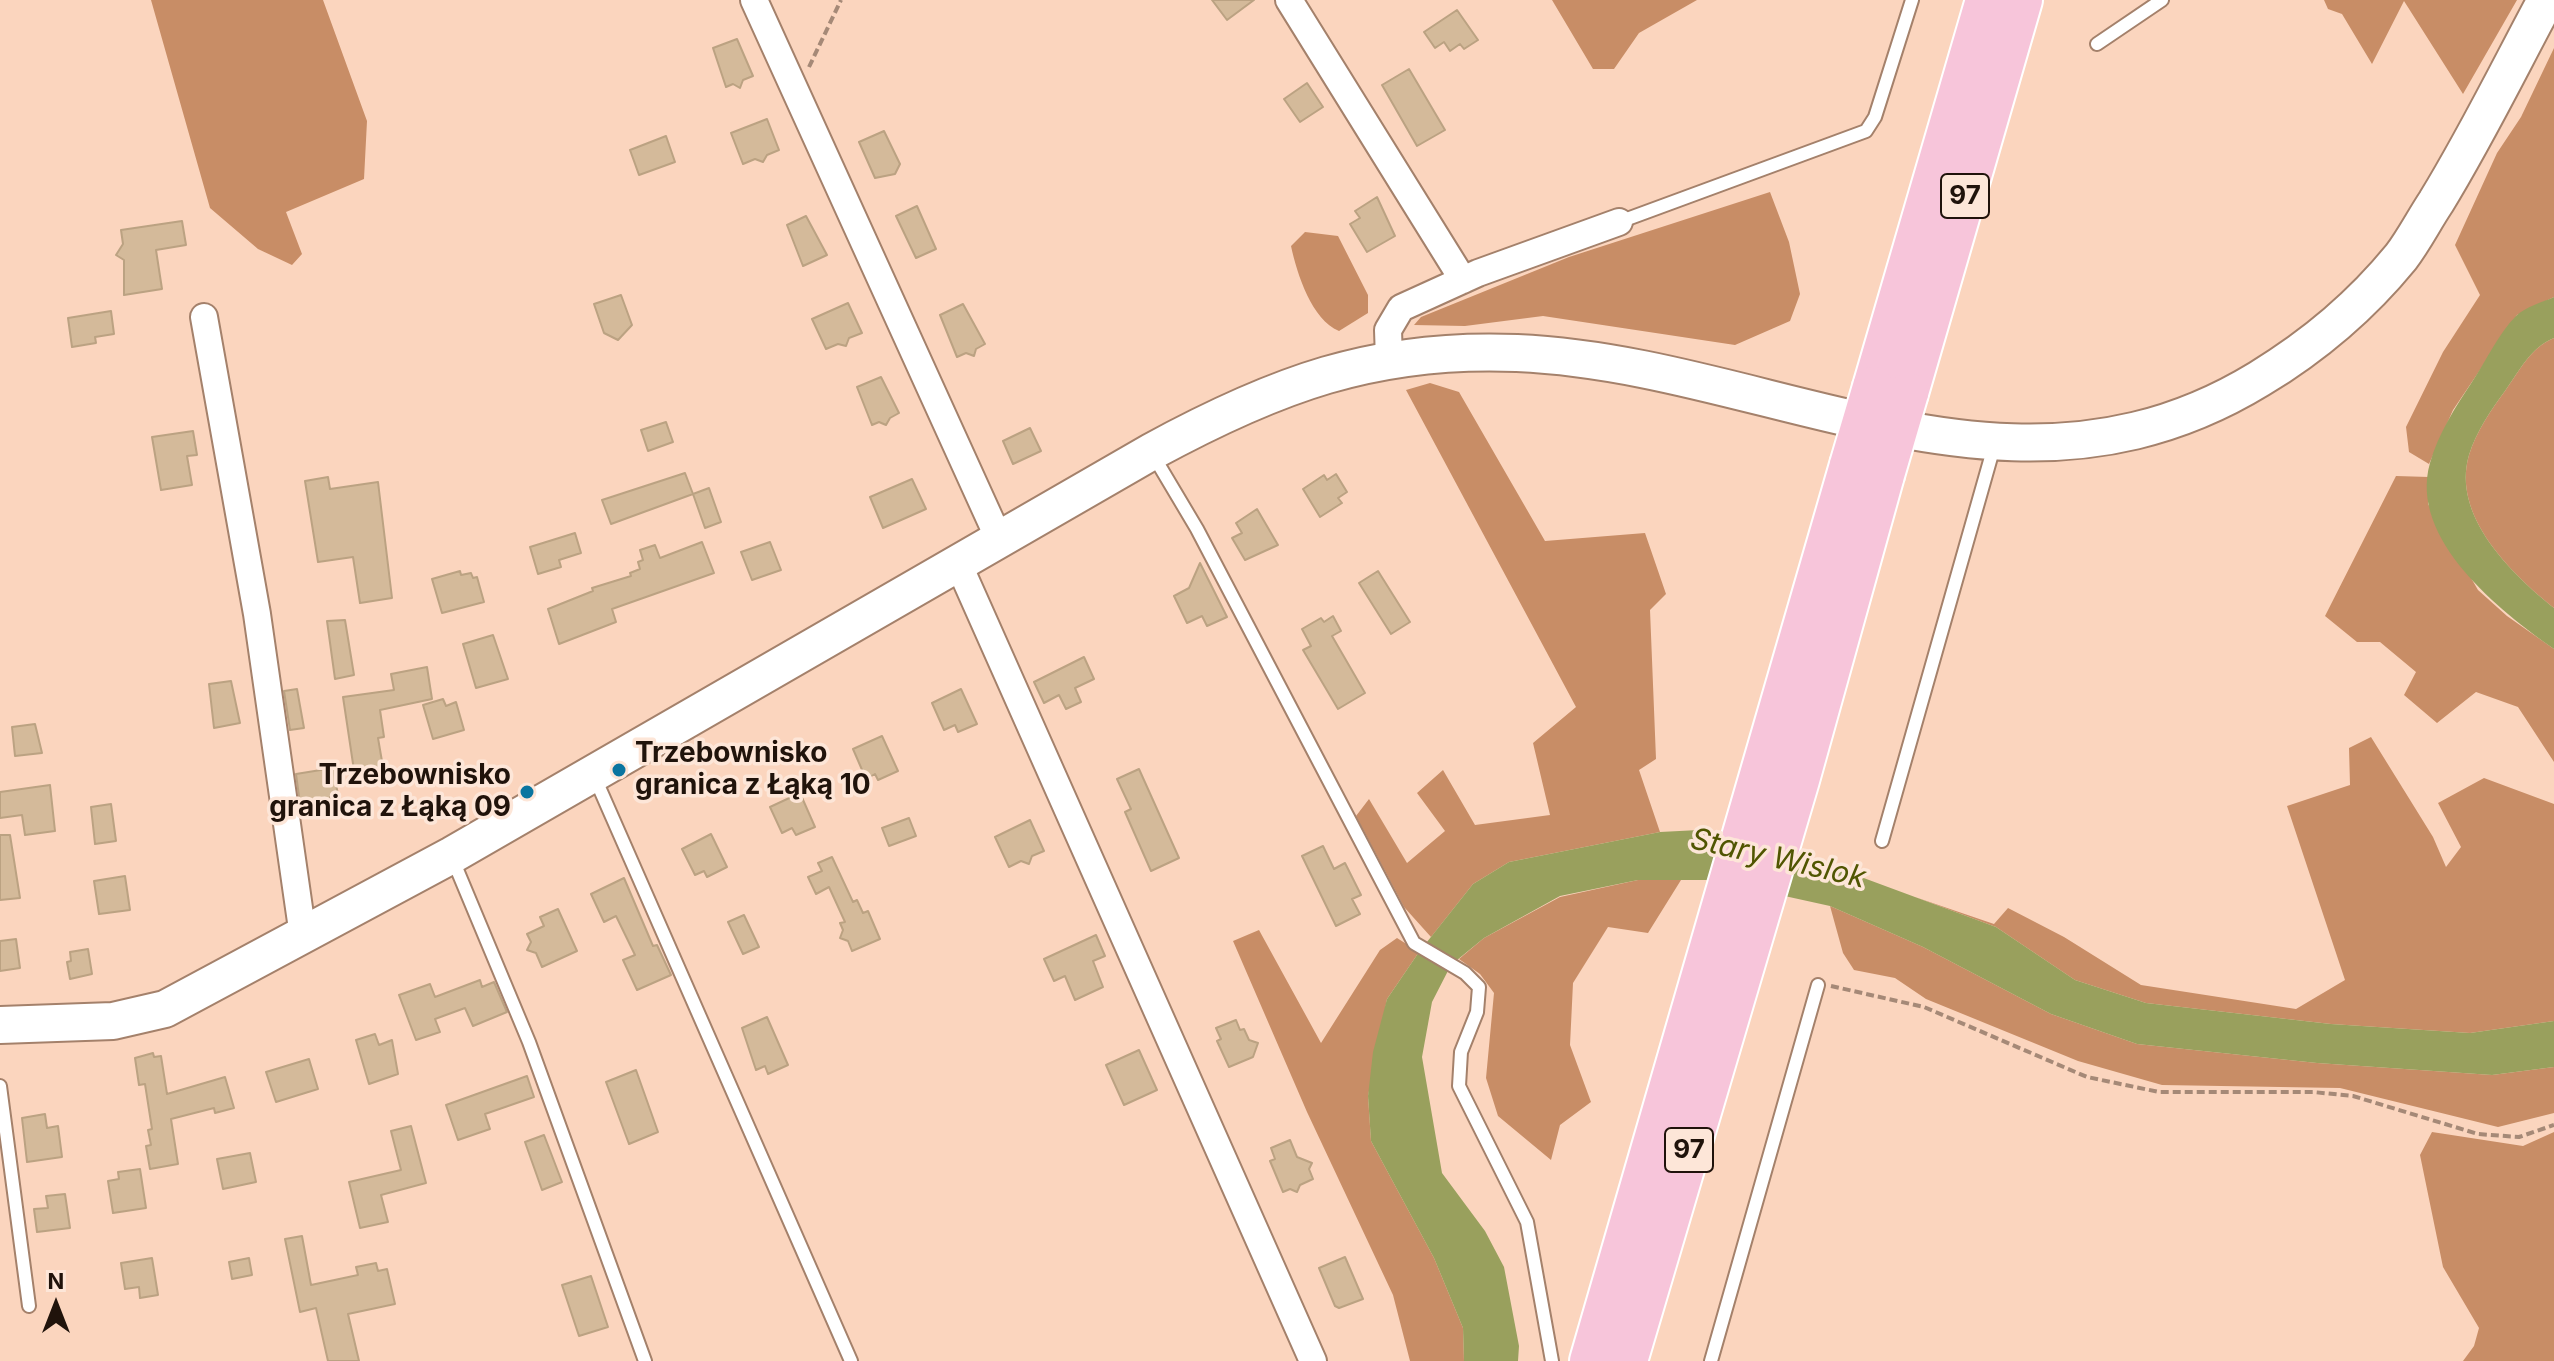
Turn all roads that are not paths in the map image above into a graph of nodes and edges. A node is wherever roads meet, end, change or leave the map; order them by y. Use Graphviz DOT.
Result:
graph roads {
  1 [pos="754,0"];
  2 [pos="1289,0"];
  3 [pos="1912,0"];
  4 [pos="1986,0"];
  5 [pos="2022,0"];
  6 [pos="2162,0"];
  7 [pos="2546,0"];
  8 [pos="2097,44"];
  9 [pos="1619,222"];
  10 [pos="1463,280"];
  11 [pos="204,317"];
  12 [pos="1389,359"];
  13 [pos="1891,390"];
  14 [pos="1995,443"];
  15 [pos="1151,452"];
  16 [pos="999,539"];
  17 [pos="958,563"];
  18 [pos="593,774"];
  19 [pos="1882,841"];
  20 [pos="452,855"];
  21 [pos="303,936"];
  22 [pos="1818,985"];
  23 [pos="0,1025"];
  24 [pos="0,1086"];
  25 [pos="29,1306"];
  26 [pos="1610,1356"];
  27 [pos="645,1361"];
  28 [pos="851,1361"];
  29 [pos="1313,1361"];
  30 [pos="1552,1361"];
  31 [pos="1711,1361"];
  1 -- 16 [label="street"];
  2 -- 10 [label="street"];
  3 -- 9 [label="lane"];
  4 -- 13 [label="main road, 97"];
  5 -- 13 [label="main road, 97"];
  6 -- 8 [label="lane"];
  7 -- 14 [label="street"];
  9 -- 10 [label="street"];
  10 -- 12 [label="street"];
  11 -- 21 [label="street"];
  12 -- 14 [label="street"];
  12 -- 15 [label="street"];
  13 -- 26 [label="main road, 97, bridge"];
  14 -- 19 [label="lane"];
  15 -- 16 [label="street"];
  15 -- 30 [label="lane"];
  16 -- 17 [label="street"];
  17 -- 18 [label="street"];
  17 -- 29 [label="street"];
  18 -- 20 [label="street"];
  18 -- 28 [label="lane"];
  20 -- 21 [label="street"];
  20 -- 27 [label="lane"];
  21 -- 23 [label="street"];
  22 -- 31 [label="lane"];
  24 -- 25 [label="lane"];
}
